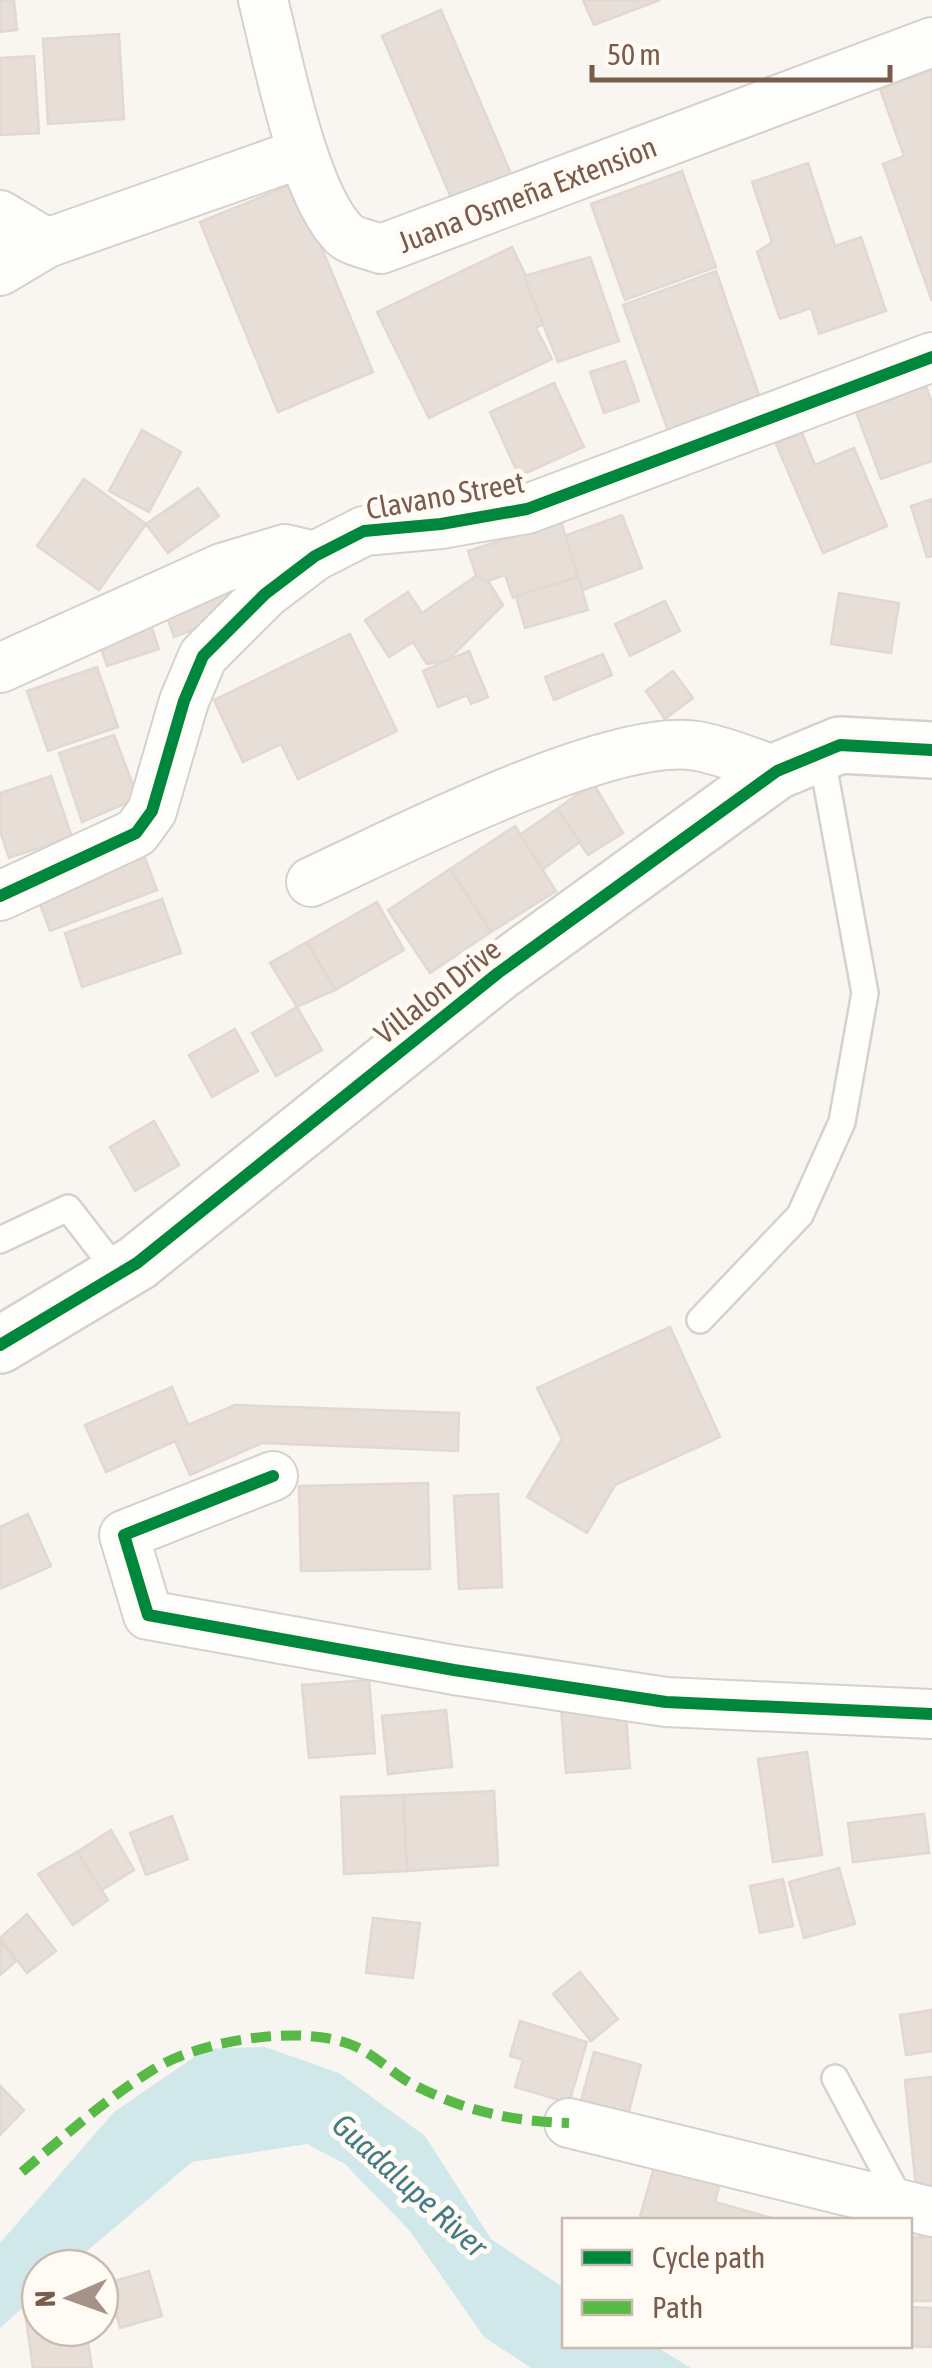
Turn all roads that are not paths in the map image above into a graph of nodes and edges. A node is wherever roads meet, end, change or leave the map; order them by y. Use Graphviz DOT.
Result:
graph roads {
  1 [pos="263,0"];
  2 [pos="932,42"];
  3 [pos="302,154"];
  4 [pos="0,214"];
  5 [pos="47,243"];
  6 [pos="0,271"];
  7 [pos="932,357"];
  8 [pos="316,556"];
  9 [pos="0,668"];
  10 [pos="799,762"];
  11 [pos="920,762"];
  12 [pos="311,882"];
  13 [pos="0,896"];
  14 [pos="0,1240"];
  15 [pos="118,1274"];
  16 [pos="700,1320"];
  17 [pos="0,1345"];
  18 [pos="273,1476"];
  19 [pos="932,1714"];
  20 [pos="835,2078"];
  21 [pos="569,2123"];
  22 [pos="889,2208"];
  1 -- 3 [label="street, Juana Osmeña Extension"];
  2 -- 3 [label="street, Juana Osmeña Extension"];
  3 -- 5 [label="street"];
  4 -- 5 [label="street"];
  5 -- 6 [label="street"];
  7 -- 8 [label="street, Clavano Street"];
  8 -- 9 [label="street"];
  8 -- 13 [label="street, Clavano Street"];
  10 -- 11 [label="street, Villalon Drive"];
  10 -- 12 [label="street"];
  10 -- 15 [label="street, Villalon Drive"];
  10 -- 16 [label="lane"];
  14 -- 15 [label="lane"];
  15 -- 17 [label="street, Villalon Drive"];
  18 -- 19 [label="street"];
  20 -- 22 [label="lane"];
  21 -- 22 [label="street"];
}
